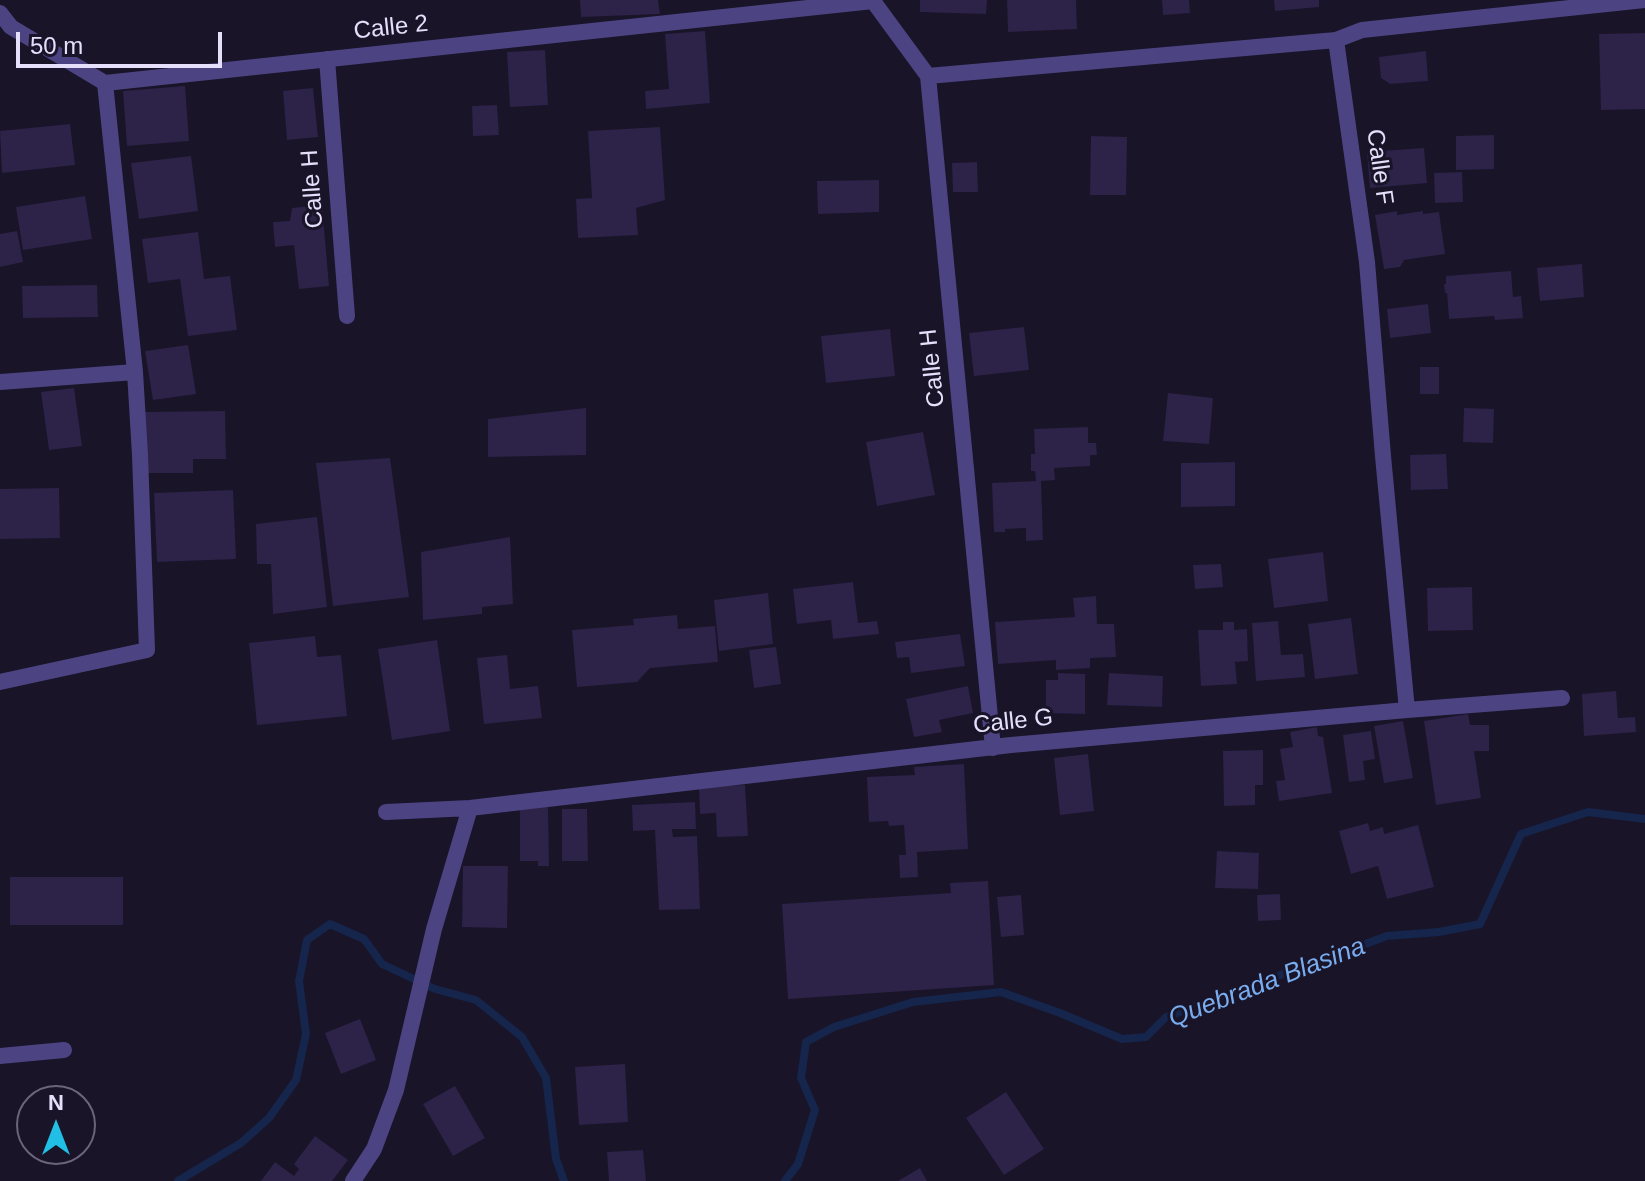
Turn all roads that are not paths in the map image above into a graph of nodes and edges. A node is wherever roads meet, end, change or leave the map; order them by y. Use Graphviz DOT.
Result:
graph roads {
  1 [pos="873,0"];
  2 [pos="1645,0"];
  3 [pos="0,13"];
  4 [pos="1336,40"];
  5 [pos="327,59"];
  6 [pos="928,76"];
  7 [pos="105,83"];
  8 [pos="347,316"];
  9 [pos="135,372"];
  10 [pos="0,382"];
  11 [pos="0,682"];
  12 [pos="1562,698"];
  13 [pos="1407,710"];
  14 [pos="993,748"];
  15 [pos="470,808"];
  16 [pos="386,812"];
  17 [pos="64,1050"];
  18 [pos="0,1056"];
  19 [pos="353,1181"];
  1 -- 5 [label="street, Calle 2"];
  1 -- 6 [label="street"];
  2 -- 4 [label="street"];
  3 -- 7 [label="street"];
  4 -- 6 [label="street"];
  4 -- 13 [label="street, Calle F"];
  5 -- 7 [label="street, Calle 2"];
  5 -- 8 [label="street, Calle H"];
  6 -- 14 [label="street, Calle H"];
  7 -- 9 [label="street"];
  9 -- 10 [label="street"];
  9 -- 11 [label="street"];
  12 -- 13 [label="street, Calle G"];
  13 -- 14 [label="street, Calle G"];
  14 -- 15 [label="street, Calle G"];
  15 -- 16 [label="street, Calle G"];
  15 -- 19 [label="street"];
  17 -- 18 [label="street"];
}
